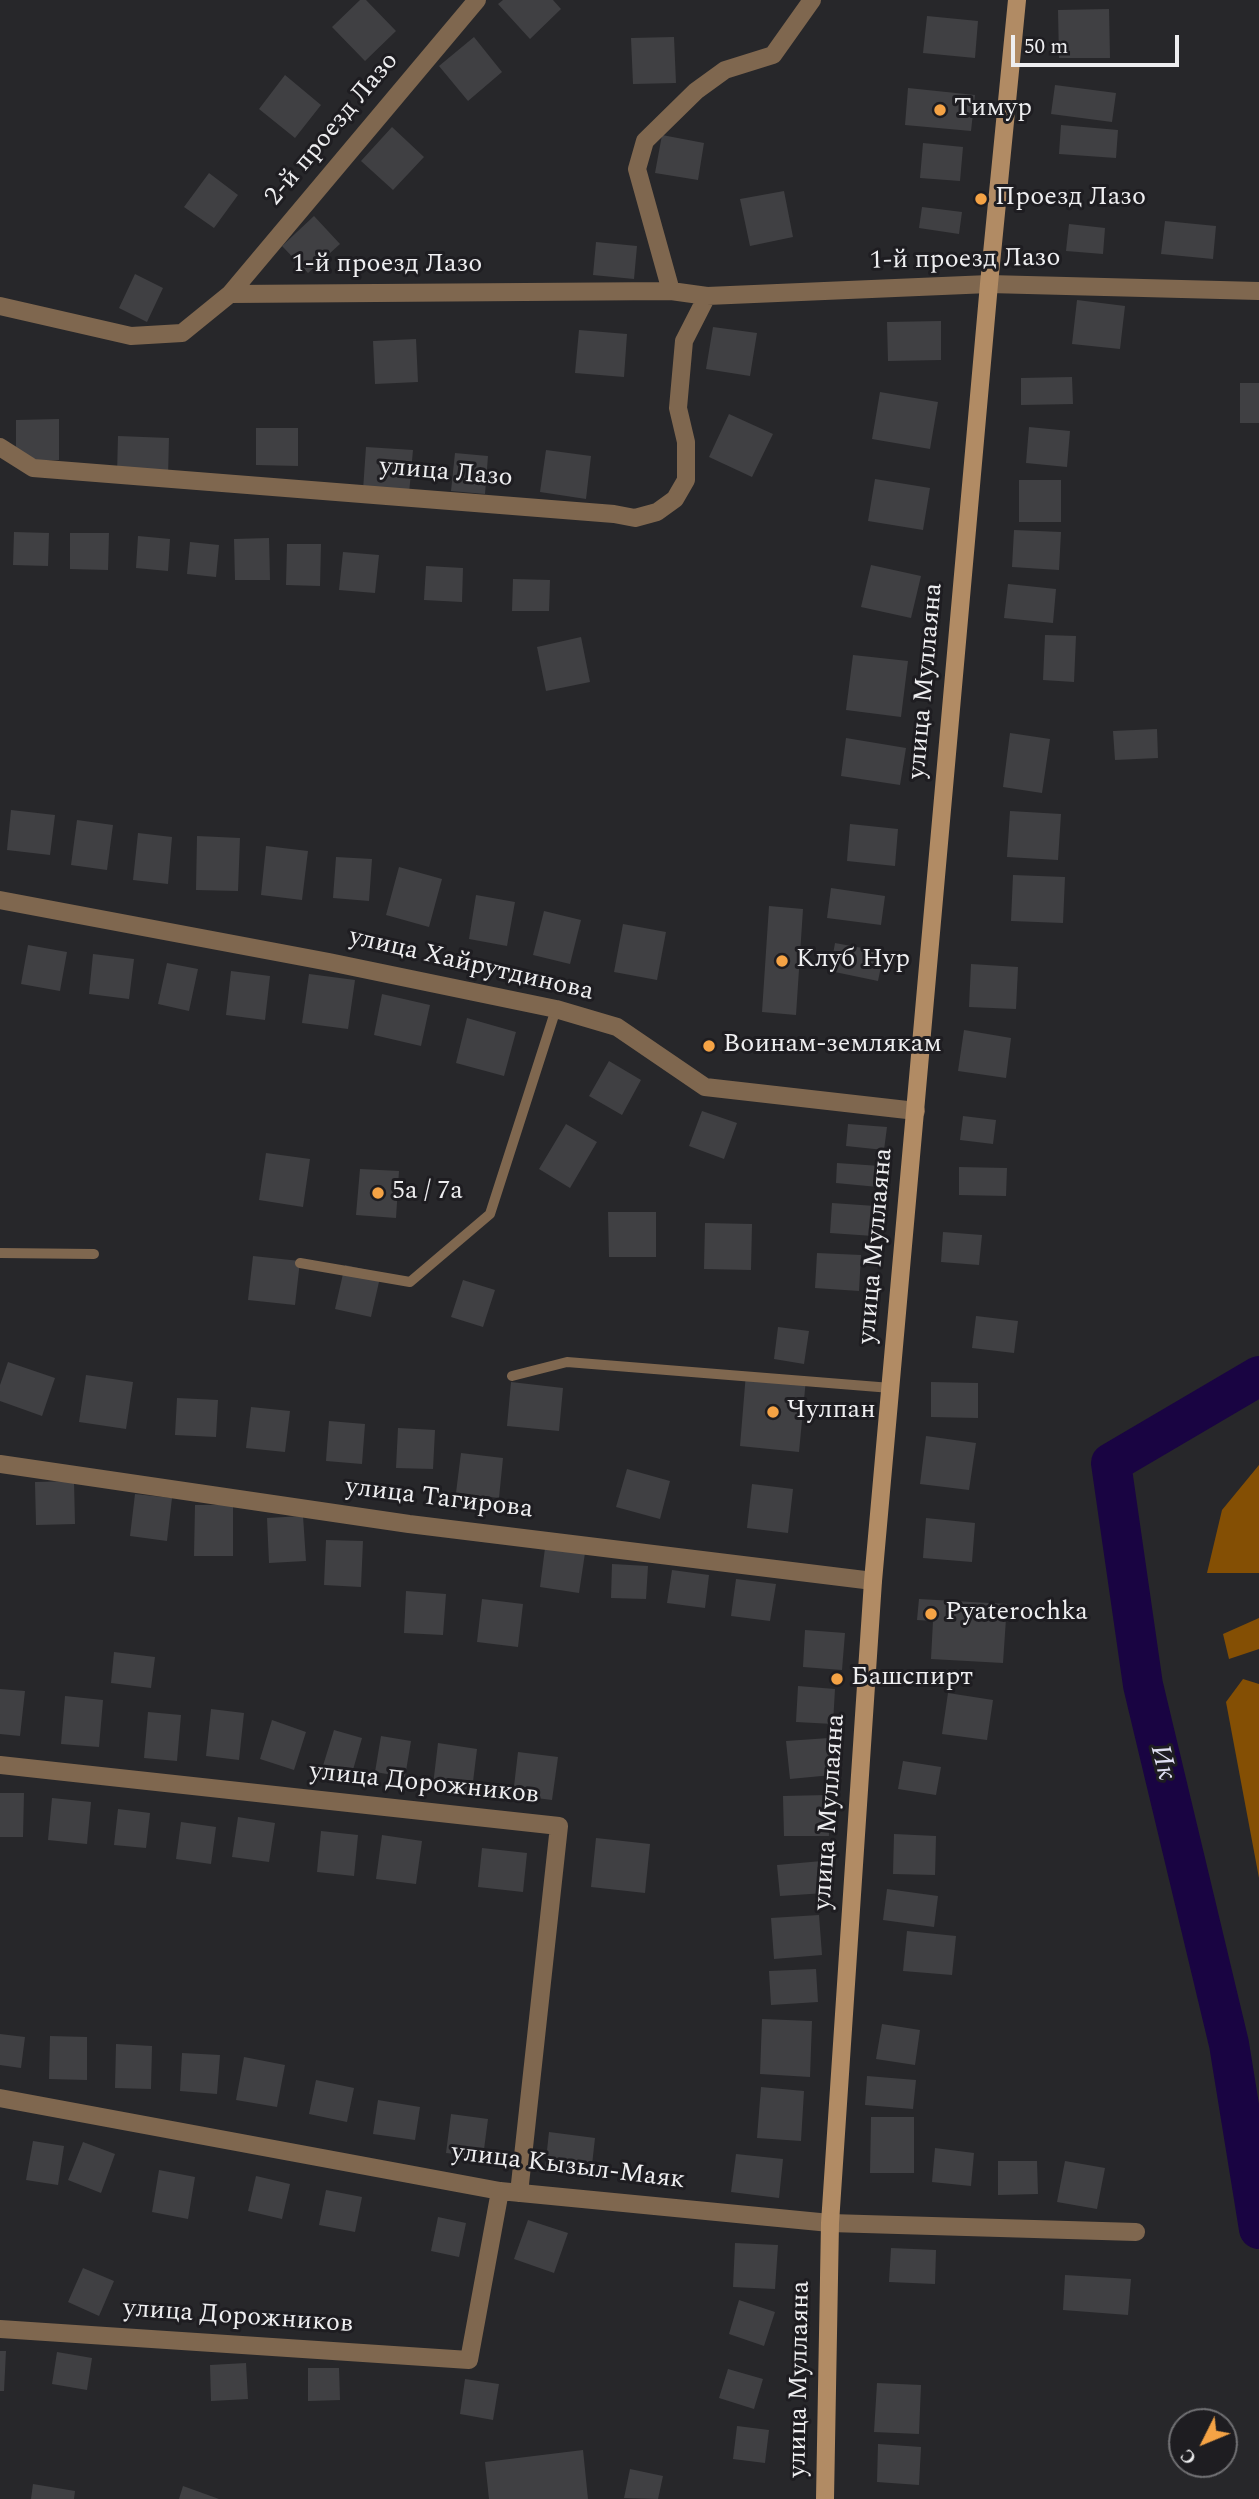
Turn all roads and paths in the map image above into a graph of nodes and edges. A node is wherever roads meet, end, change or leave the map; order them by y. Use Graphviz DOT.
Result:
graph roads {
  1 [pos="477,0"];
  2 [pos="812,0"];
  3 [pos="1017,0"];
  4 [pos="989,284"];
  5 [pos="671,291"];
  6 [pos="1259,291"];
  7 [pos="230,294"];
  8 [pos="708,296"];
  9 [pos="0,306"];
  10 [pos="0,447"];
  11 [pos="0,900"];
  12 [pos="556,1009"];
  13 [pos="916,1111"];
  14 [pos="0,1254"];
  15 [pos="94,1254"];
  16 [pos="300,1263"];
  17 [pos="512,1376"];
  18 [pos="891,1388"];
  19 [pos="0,1464"];
  20 [pos="873,1581"];
  21 [pos="0,1765"];
  22 [pos="0,2098"];
  23 [pos="500,2191"];
  24 [pos="519,2193"];
  25 [pos="830,2223"];
  26 [pos="1136,2232"];
  27 [pos="0,2329"];
  28 [pos="825,2499"];
  1 -- 7 [label="street, 2-й проезд Лазо"];
  2 -- 5 [label="street"];
  3 -- 4 [label="main road, улица Муллаяна"];
  4 -- 6 [label="street, 1-й проезд Лазо"];
  4 -- 8 [label="street, 1-й проезд Лазо"];
  4 -- 13 [label="main road, улица Муллаяна"];
  5 -- 7 [label="street, 1-й проезд Лазо"];
  5 -- 8 [label="street, 1-й проезд Лазо"];
  7 -- 9 [label="street, 2-й проезд Лазо"];
  8 -- 10 [label="street, улица Лазо"];
  11 -- 12 [label="street, улица Хайрутдинова"];
  12 -- 13 [label="street, улица Хайрутдинова"];
  12 -- 16 [label="lane"];
  13 -- 18 [label="main road, улица Муллаяна"];
  14 -- 15 [label="lane"];
  17 -- 18 [label="lane"];
  18 -- 20 [label="main road, улица Муллаяна"];
  19 -- 20 [label="street, улица Тагирова"];
  20 -- 25 [label="main road, улица Муллаяна"];
  21 -- 24 [label="street, улица Дорожников"];
  22 -- 23 [label="street, улица Кызыл-Маяк"];
  23 -- 24 [label="street, улица Кызыл-Маяк"];
  23 -- 27 [label="street, улица Дорожников"];
  24 -- 25 [label="street, улица Кызыл-Маяк"];
  25 -- 26 [label="street, улица Кызыл-Маяк"];
  25 -- 28 [label="main road, улица Муллаяна"];
}
